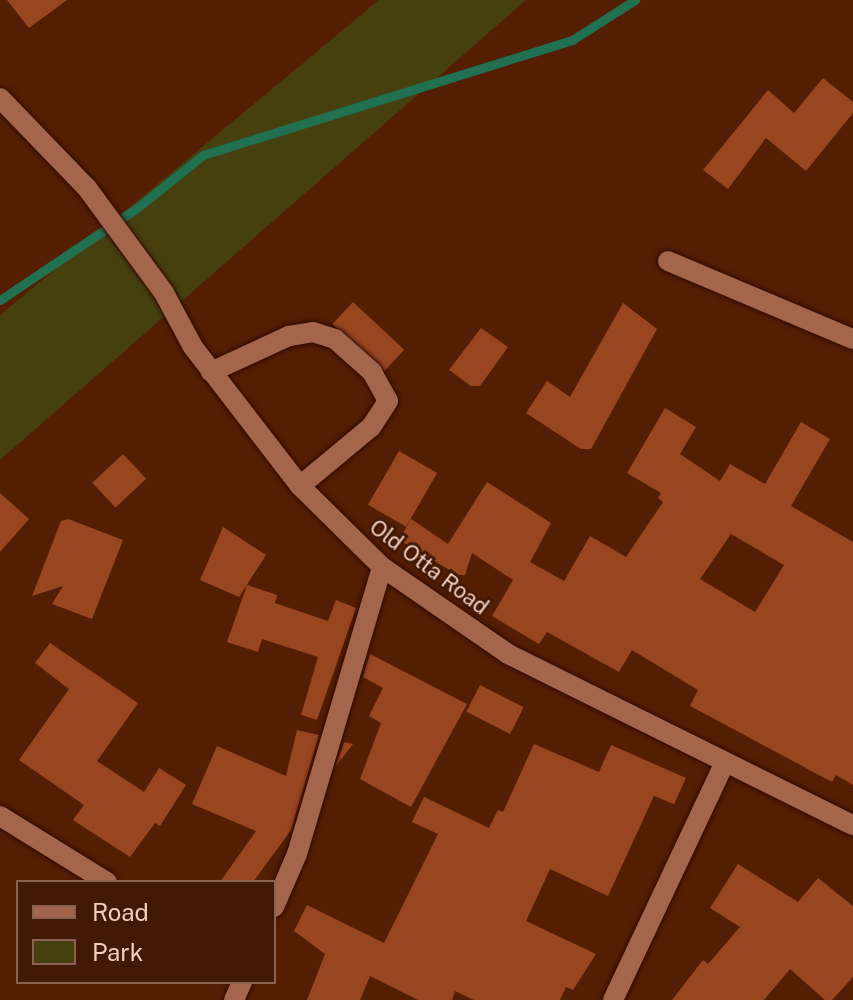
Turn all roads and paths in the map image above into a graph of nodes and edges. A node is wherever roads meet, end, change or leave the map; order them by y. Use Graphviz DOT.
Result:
graph roads {
  1 [pos="0,98"];
  2 [pos="668,261"];
  3 [pos="853,339"];
  4 [pos="211,372"];
  5 [pos="300,486"];
  6 [pos="382,567"];
  7 [pos="725,762"];
  8 [pos="0,816"];
  9 [pos="853,825"];
  10 [pos="104,880"];
  11 [pos="276,902"];
  12 [pos="613,1000"];
  1 -- 4 [label="street, Old Otta Road"];
  2 -- 3 [label="street"];
  4 -- 5 [label="street, Old Otta Road"];
  4 -- 5 [label="street"];
  5 -- 6 [label="street, Old Otta Road"];
  6 -- 7 [label="street, Old Otta Road"];
  6 -- 11 [label="street"];
  7 -- 9 [label="street, Old Otta Road"];
  7 -- 12 [label="street"];
  8 -- 10 [label="street"];
}
